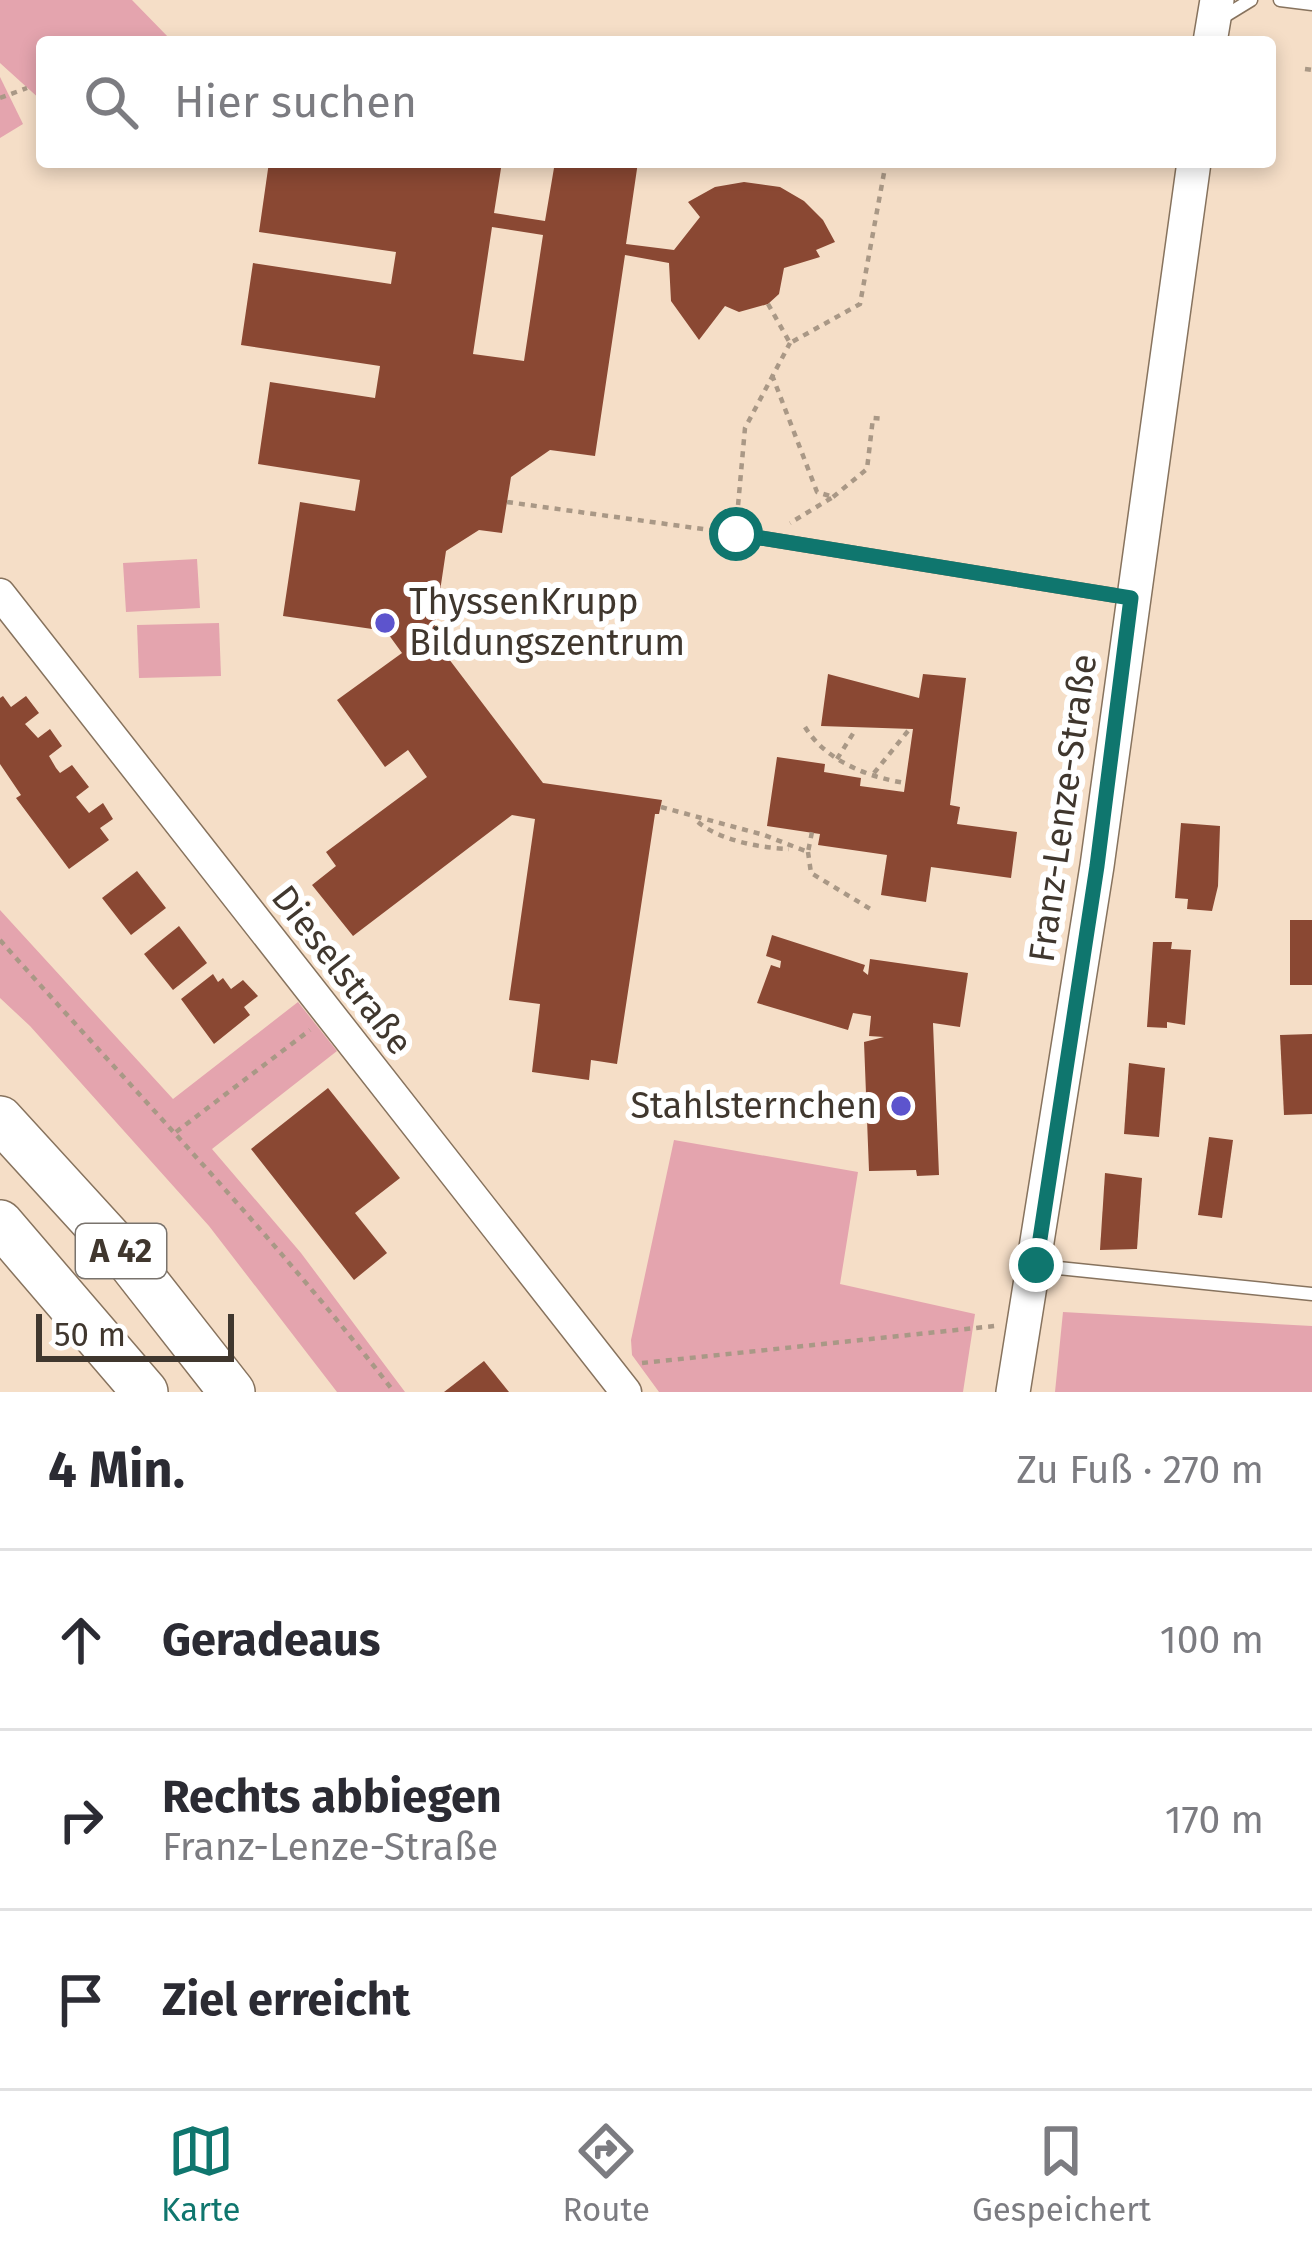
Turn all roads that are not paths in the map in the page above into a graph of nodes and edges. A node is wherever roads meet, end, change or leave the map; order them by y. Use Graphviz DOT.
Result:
graph roads {
  1 [pos="1251,0"];
  2 [pos="1280,0"];
  3 [pos="1312,4"];
  4 [pos="1213,24"];
  5 [pos="1193,168"];
  6 [pos="736,534"];
  7 [pos="0,594"];
  8 [pos="1131,598"];
  9 [pos="0,1119"];
  10 [pos="0,1223"];
  11 [pos="1036,1265"];
  12 [pos="1312,1294"];
  13 [pos="145,1392"];
  14 [pos="232,1392"];
  15 [pos="626,1392"];
  16 [pos="1013,1392"];
  1 -- 4 [label="lane"];
  2 -- 3 [label="lane"];
  5 -- 8 [label="main road, Franz-Lenze-Straße"];
  6 -- 8 [label="lane"];
  7 -- 15 [label="street, Dieselstraße"];
  8 -- 11 [label="main road, Franz-Lenze-Straße"];
  9 -- 14 [label="highway, A 42"];
  10 -- 13 [label="highway, A 42"];
  11 -- 12 [label="lane"];
  11 -- 16 [label="main road, Franz-Lenze-Straße"];
}
